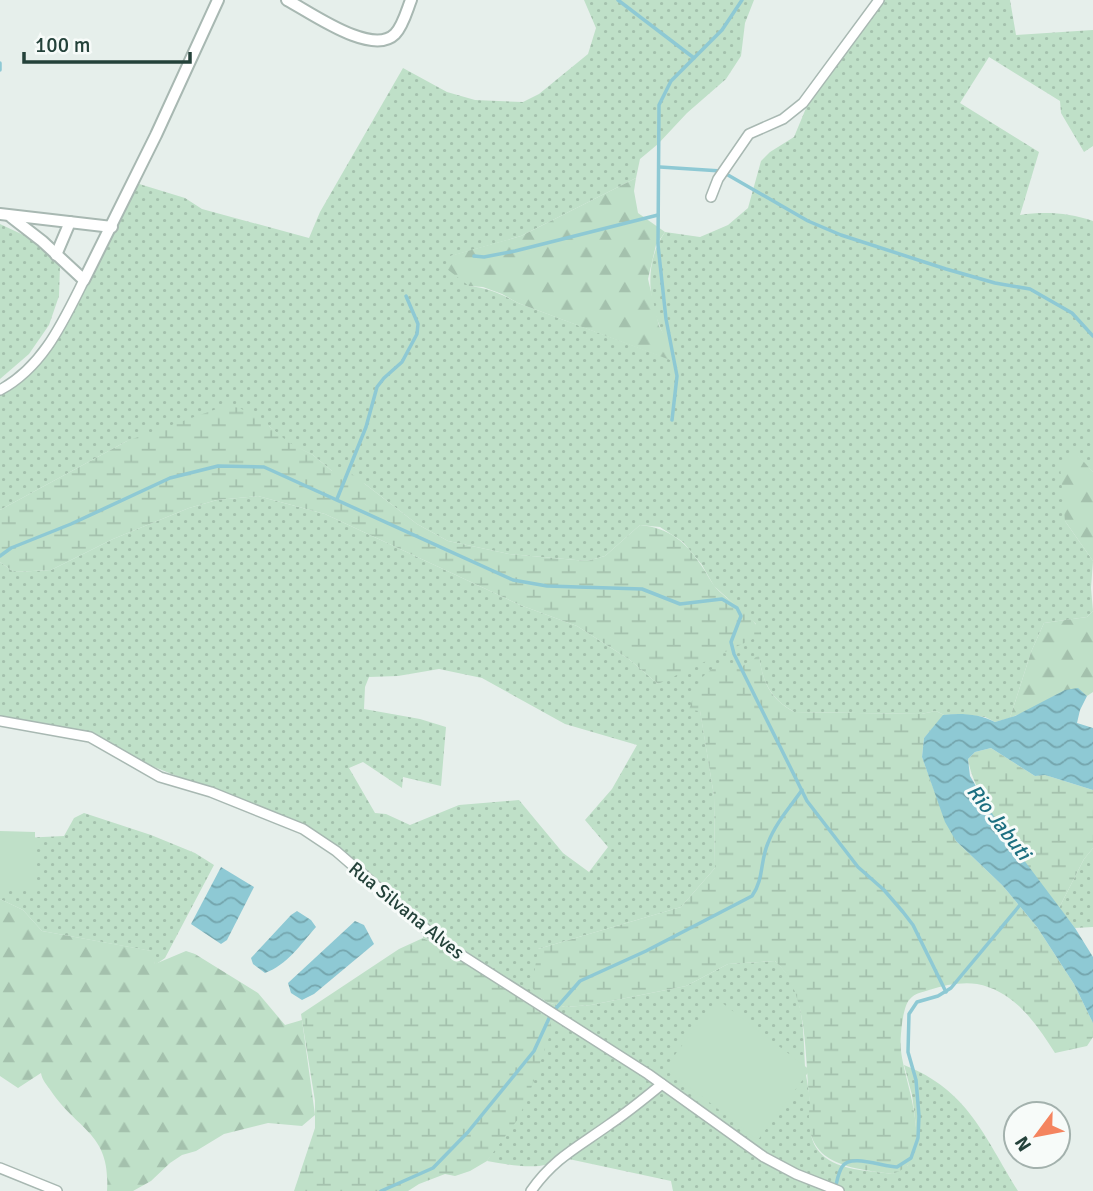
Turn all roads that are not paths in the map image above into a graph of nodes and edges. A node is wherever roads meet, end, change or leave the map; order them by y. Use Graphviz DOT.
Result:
graph roads {
  1 [pos="218,0"];
  2 [pos="287,0"];
  3 [pos="411,0"];
  4 [pos="879,0"];
  5 [pos="710,197"];
  6 [pos="6,216"];
  7 [pos="70,222"];
  8 [pos="112,228"];
  9 [pos="56,255"];
  10 [pos="84,280"];
  11 [pos="0,390"];
  12 [pos="0,721"];
  13 [pos="663,1084"];
  14 [pos="0,1168"];
  15 [pos="57,1191"];
  16 [pos="531,1191"];
  17 [pos="839,1191"];
  1 -- 8 [label="street"];
  2 -- 3 [label="street"];
  4 -- 5 [label="street"];
  6 -- 7 [label="street"];
  6 -- 9 [label="street"];
  7 -- 8 [label="street"];
  7 -- 9 [label="street"];
  8 -- 10 [label="street"];
  9 -- 10 [label="street"];
  10 -- 11 [label="street"];
  12 -- 13 [label="street, Rua Silvana Alves"];
  13 -- 16 [label="street"];
  13 -- 17 [label="street, Rua Silvana Alves"];
  14 -- 15 [label="street"];
}
